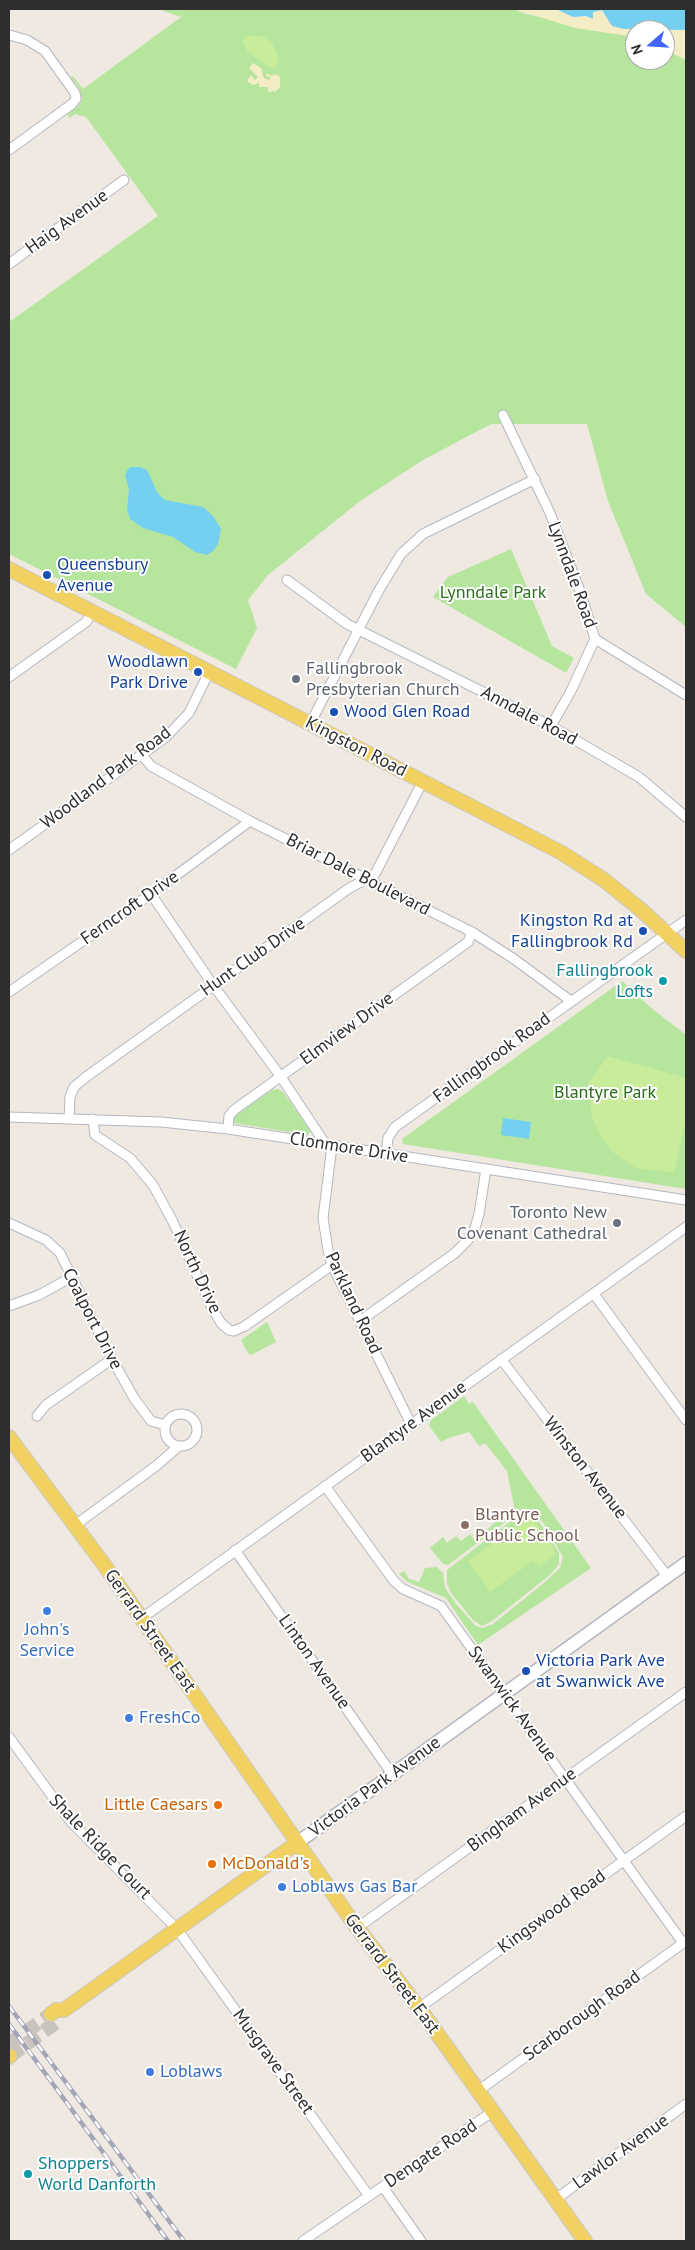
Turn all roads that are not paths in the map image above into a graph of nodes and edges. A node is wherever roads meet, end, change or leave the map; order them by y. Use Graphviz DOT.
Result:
graph roads {
  1 [pos="9,35"];
  2 [pos="9,150"];
  3 [pos="124,180"];
  4 [pos="9,264"];
  5 [pos="503,416"];
  6 [pos="535,479"];
  7 [pos="9,569"];
  8 [pos="287,580"];
  9 [pos="92,613"];
  10 [pos="358,630"];
  11 [pos="595,639"];
  12 [pos="209,672"];
  13 [pos="9,677"];
  14 [pos="686,695"];
  15 [pos="310,724"];
  16 [pos="551,726"];
  17 [pos="142,755"];
  18 [pos="424,781"];
  19 [pos="686,817"];
  20 [pos="250,821"];
  21 [pos="9,850"];
  22 [pos="367,879"];
  23 [pos="151,894"];
  24 [pos="686,920"];
  25 [pos="472,932"];
  26 [pos="668,934"];
  27 [pos="686,951"];
  28 [pos="213,985"];
  29 [pos="9,992"];
  30 [pos="571,1001"];
  31 [pos="281,1077"];
  32 [pos="9,1117"];
  33 [pos="69,1119"];
  34 [pos="93,1119"];
  35 [pos="228,1129"];
  36 [pos="329,1146"];
  37 [pos="386,1154"];
  38 [pos="486,1169"];
  39 [pos="686,1200"];
  40 [pos="9,1223"];
  41 [pos="685,1232"];
  42 [pos="332,1265"];
  43 [pos="72,1278"];
  44 [pos="594,1294"];
  45 [pos="9,1306"];
  46 [pos="360,1321"];
  47 [pos="112,1359"];
  48 [pos="501,1359"];
  49 [pos="37,1416"];
  50 [pos="686,1420"];
  51 [pos="411,1424"];
  52 [pos="165,1425"];
  53 [pos="9,1437"];
  54 [pos="178,1446"];
  55 [pos="325,1486"];
  56 [pos="74,1526"];
  57 [pos="235,1550"];
  58 [pos="686,1564"];
  59 [pos="668,1576"];
  60 [pos="142,1618"];
  61 [pos="686,1692"];
  62 [pos="504,1693"];
  63 [pos="9,1737"];
  64 [pos="392,1774"];
  65 [pos="565,1778"];
  66 [pos="686,1816"];
  67 [pos="297,1844"];
  68 [pos="623,1861"];
  69 [pos="358,1928"];
  70 [pos="178,1929"];
  71 [pos="684,1942"];
  72 [pos="419,2008"];
  73 [pos="58,2015"];
  74 [pos="478,2091"];
  75 [pos="686,2104"];
  76 [pos="492,2112"];
  77 [pos="382,2187"];
  78 [pos="369,2196"];
  79 [pos="556,2200"];
  80 [pos="419,2240"];
  81 [pos="303,2241"];
  82 [pos="586,2241"];
  1 -- 2 [label="street"];
  3 -- 4 [label="street, Haig Avenue"];
  5 -- 6 [label="street, Lynndale Road"];
  6 -- 10 [label="street"];
  6 -- 11 [label="street, Lynndale Road"];
  7 -- 9 [label="main road, Kingston Road"];
  8 -- 10 [label="street, Anndale Road"];
  9 -- 12 [label="main road, Kingston Road"];
  9 -- 13 [label="street"];
  10 -- 15 [label="street"];
  10 -- 16 [label="street, Anndale Road"];
  11 -- 14 [label="street, Lynndale Road"];
  11 -- 16 [label="street"];
  12 -- 15 [label="main road, Kingston Road"];
  12 -- 17 [label="street, Woodland Park Road"];
  15 -- 18 [label="main road, Kingston Road"];
  16 -- 19 [label="street, Anndale Road"];
  17 -- 20 [label="street, Briar Dale Boulevard"];
  17 -- 21 [label="street, Woodland Park Road"];
  18 -- 22 [label="street, Hunt Club Drive"];
  18 -- 26 [label="main road, Kingston Road"];
  20 -- 22 [label="street, Briar Dale Boulevard"];
  20 -- 23 [label="street, Ferncroft Drive"];
  22 -- 25 [label="street, Briar Dale Boulevard"];
  22 -- 28 [label="street, Hunt Club Drive"];
  23 -- 28 [label="street"];
  23 -- 29 [label="street, Ferncroft Drive"];
  24 -- 26 [label="street, Fallingbrook Road"];
  25 -- 30 [label="street, Briar Dale Boulevard"];
  25 -- 31 [label="street, Elmview Drive"];
  26 -- 27 [label="main road, Kingston Road"];
  26 -- 30 [label="street, Fallingbrook Road"];
  28 -- 31 [label="street"];
  28 -- 33 [label="street, Hunt Club Drive"];
  30 -- 37 [label="street, Fallingbrook Road"];
  31 -- 35 [label="street, Elmview Drive"];
  31 -- 36 [label="street"];
  32 -- 33 [label="street, Clonmore Drive"];
  33 -- 34 [label="street, Clonmore Drive"];
  34 -- 35 [label="street, Clonmore Drive"];
  34 -- 42 [label="street, North Drive"];
  35 -- 36 [label="street, Clonmore Drive"];
  36 -- 37 [label="street, Clonmore Drive"];
  36 -- 42 [label="street, Parkland Road"];
  37 -- 38 [label="street, Clonmore Drive"];
  38 -- 39 [label="street, Clonmore Drive"];
  38 -- 46 [label="street"];
  40 -- 43 [label="street, Coalport Drive"];
  41 -- 44 [label="street, Blantyre Avenue"];
  42 -- 46 [label="street, Parkland Road"];
  43 -- 45 [label="street"];
  43 -- 47 [label="street, Coalport Drive"];
  44 -- 48 [label="street, Blantyre Avenue"];
  44 -- 50 [label="street"];
  46 -- 51 [label="street, Parkland Road"];
  47 -- 49 [label="street"];
  47 -- 52 [label="street, Coalport Drive"];
  48 -- 51 [label="street, Blantyre Avenue"];
  48 -- 59 [label="street, Winston Avenue"];
  51 -- 55 [label="street, Blantyre Avenue"];
  52 -- 54 [label="street"];
  52 -- 54 [label="street"];
  53 -- 56 [label="main road, Gerrard Street East"];
  54 -- 56 [label="street"];
  55 -- 57 [label="street, Blantyre Avenue"];
  55 -- 62 [label="street, Swanwick Avenue"];
  56 -- 60 [label="main road, Gerrard Street East"];
  57 -- 60 [label="street, Blantyre Avenue"];
  57 -- 64 [label="street, Linton Avenue"];
  58 -- 59 [label="street, Victoria Park Avenue"];
  59 -- 62 [label="street, Victoria Park Avenue"];
  60 -- 67 [label="main road, Gerrard Street East"];
  61 -- 65 [label="street, Bingham Avenue"];
  62 -- 64 [label="street, Victoria Park Avenue"];
  62 -- 65 [label="street, Swanwick Avenue"];
  63 -- 70 [label="street, Shale Ridge Court"];
  64 -- 67 [label="street, Victoria Park Avenue"];
  65 -- 68 [label="street, Swanwick Avenue"];
  65 -- 69 [label="street, Bingham Avenue"];
  66 -- 68 [label="street, Kingswood Road"];
  67 -- 69 [label="main road, Gerrard Street East"];
  67 -- 70 [label="main road, Victoria Park Avenue"];
  68 -- 71 [label="street, Swanwick Avenue"];
  68 -- 72 [label="street, Kingswood Road"];
  69 -- 72 [label="main road, Gerrard Street East"];
  70 -- 73 [label="main road, Victoria Park Avenue"];
  70 -- 78 [label="street, Musgrave Street"];
  71 -- 74 [label="street, Scarborough Road"];
  72 -- 74 [label="main road, Gerrard Street East"];
  74 -- 76 [label="main road, Gerrard Street East"];
  75 -- 79 [label="street, Lawlor Avenue"];
  76 -- 77 [label="street, Dengate Road"];
  76 -- 79 [label="main road, Gerrard Street East"];
  77 -- 78 [label="street, Dengate Road"];
  77 -- 80 [label="street"];
  78 -- 81 [label="street, Dengate Road"];
  79 -- 82 [label="main road, Gerrard Street East"];
}
